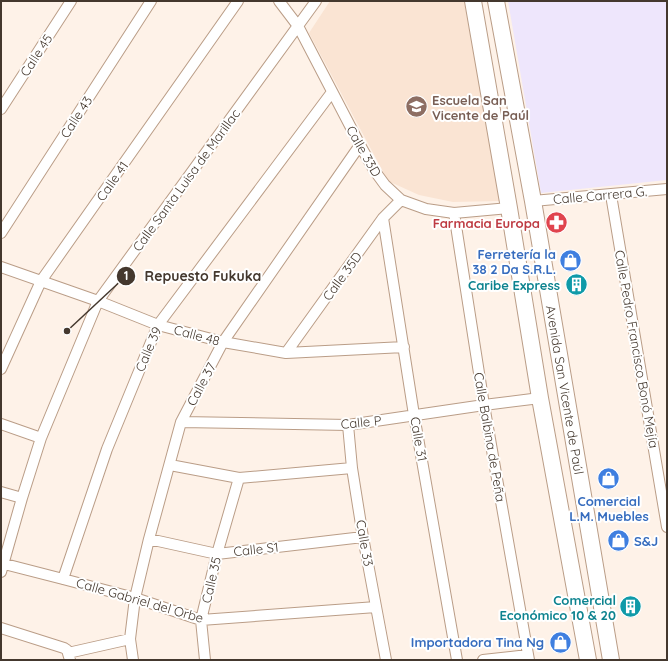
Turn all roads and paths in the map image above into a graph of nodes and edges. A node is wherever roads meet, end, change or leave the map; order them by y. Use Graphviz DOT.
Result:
graph roads {
  1 [pos="71,1"];
  2 [pos="151,1"];
  3 [pos="238,1"];
  4 [pos="279,1"];
  5 [pos="316,1"];
  6 [pos="473,1"];
  7 [pos="496,1"];
  8 [pos="298,26"];
  9 [pos="332,92"];
  10 [pos="1,109"];
  11 [pos="360,145"];
  12 [pos="667,189"];
  13 [pos="611,194"];
  14 [pos="401,200"];
  15 [pos="533,201"];
  16 [pos="509,208"];
  17 [pos="454,213"];
  18 [pos="383,218"];
  19 [pos="1,233"];
  20 [pos="1,267"];
  21 [pos="41,281"];
  22 [pos="98,301"];
  23 [pos="158,325"];
  24 [pos="223,342"];
  25 [pos="404,347"];
  26 [pos="286,353"];
  27 [pos="1,369"];
  28 [pos="540,398"];
  29 [pos="484,404"];
  30 [pos="414,416"];
  31 [pos="181,422"];
  32 [pos="1,424"];
  33 [pos="348,425"];
  34 [pos="41,438"];
  35 [pos="170,465"];
  36 [pos="352,468"];
  37 [pos="239,478"];
  38 [pos="1,492"];
  39 [pos="22,498"];
  40 [pos="667,527"];
  41 [pos="363,537"];
  42 [pos="149,539"];
  43 [pos="216,554"];
  44 [pos="2,566"];
  45 [pos="63,578"];
  46 [pos="135,598"];
  47 [pos="376,608"];
  48 [pos="201,620"];
  49 [pos="1,628"];
  50 [pos="130,639"];
  51 [pos="69,656"];
  52 [pos="528,658"];
  53 [pos="133,660"];
  54 [pos="205,660"];
  55 [pos="386,660"];
  56 [pos="457,660"];
  57 [pos="482,660"];
  58 [pos="588,660"];
  59 [pos="611,660"];
  1 -- 10 [label="street, Calle 45"];
  2 -- 19 [label="street, Calle 43"];
  3 -- 21 [label="street, Calle 41"];
  4 -- 8 [label="street, Calle 33D"];
  5 -- 8 [label="street, Calle Santa Luisa de Marillac"];
  6 -- 16 [label="main road, Avenida San Vicente de Paúl"];
  7 -- 15 [label="main road, Avenida San Vicente de Paúl"];
  8 -- 9 [label="street, Calle 33D"];
  8 -- 22 [label="street, Calle Santa Luisa de Marillac"];
  9 -- 11 [label="street, Calle 33D"];
  9 -- 23 [label="street, Calle 39"];
  11 -- 14 [label="street, Calle 33D"];
  11 -- 24 [label="street, Calle 37"];
  12 -- 13 [label="street, Calle Carrera G."];
  13 -- 15 [label="street, Calle Carrera G."];
  13 -- 40 [label="street, Calle Pedro Francisco Bonó Mejía"];
  14 -- 17 [label="street, Calle 33D"];
  14 -- 18 [label="street, Calle 35D"];
  15 -- 59 [label="main road, Avenida San Vicente de Paúl"];
  16 -- 17 [label="street, Calle 33D"];
  16 -- 28 [label="main road, Avenida San Vicente de Paúl"];
  17 -- 29 [label="street, Calle Balbina de Peña"];
  18 -- 25 [label="street, Calle 31"];
  18 -- 26 [label="street, Calle 35D"];
  20 -- 21 [label="street, Calle 48"];
  21 -- 22 [label="street, Calle 48"];
  21 -- 27 [label="street, Calle 41"];
  22 -- 23 [label="street, Calle 48"];
  22 -- 34 [label="street, Calle Santa Luisa de Marillac"];
  23 -- 24 [label="street, Calle 48"];
  23 -- 45 [label="street, Calle 39"];
  24 -- 26 [label="street, Calle 48"];
  24 -- 31 [label="street, Calle 37"];
  25 -- 26 [label="street, Calle 48"];
  25 -- 30 [label="street, Calle 31"];
  28 -- 29 [label="street, Calle P"];
  28 -- 58 [label="main road, Avenida San Vicente de Paúl"];
  29 -- 30 [label="street, Calle P"];
  29 -- 52 [label="street, Calle Balbina de Peña"];
  30 -- 33 [label="street, Calle P"];
  30 -- 56 [label="street, Calle 31"];
  31 -- 33 [label="street, Calle P"];
  31 -- 35 [label="street, Calle 37"];
  32 -- 34 [label="street"];
  33 -- 36 [label="street, Calle 33"];
  34 -- 39 [label="street, Calle Santa Luisa de Marillac"];
  35 -- 37 [label="street"];
  35 -- 42 [label="street, Calle 37"];
  36 -- 37 [label="street"];
  36 -- 41 [label="street, Calle 33"];
  37 -- 43 [label="street, Calle 35"];
  38 -- 39 [label="street"];
  39 -- 44 [label="street, Calle Santa Luisa de Marillac"];
  41 -- 43 [label="street, Calle S1"];
  41 -- 47 [label="street, Calle 33"];
  42 -- 43 [label="street, Calle S1"];
  42 -- 46 [label="street, Calle 37"];
  43 -- 48 [label="street, Calle 35"];
  44 -- 45 [label="street, Calle Gabriel del Orbe"];
  45 -- 46 [label="street, Calle Gabriel del Orbe"];
  46 -- 48 [label="street, Calle Gabriel del Orbe"];
  46 -- 50 [label="street, Calle 37"];
  47 -- 48 [label="street, Calle Gabriel del Orbe"];
  47 -- 55 [label="street, Calle 33"];
  48 -- 54 [label="street, Calle 35"];
  49 -- 51 [label="street"];
  50 -- 51 [label="street"];
  50 -- 53 [label="street, Calle 37"];
  52 -- 57 [label="street"];
}
